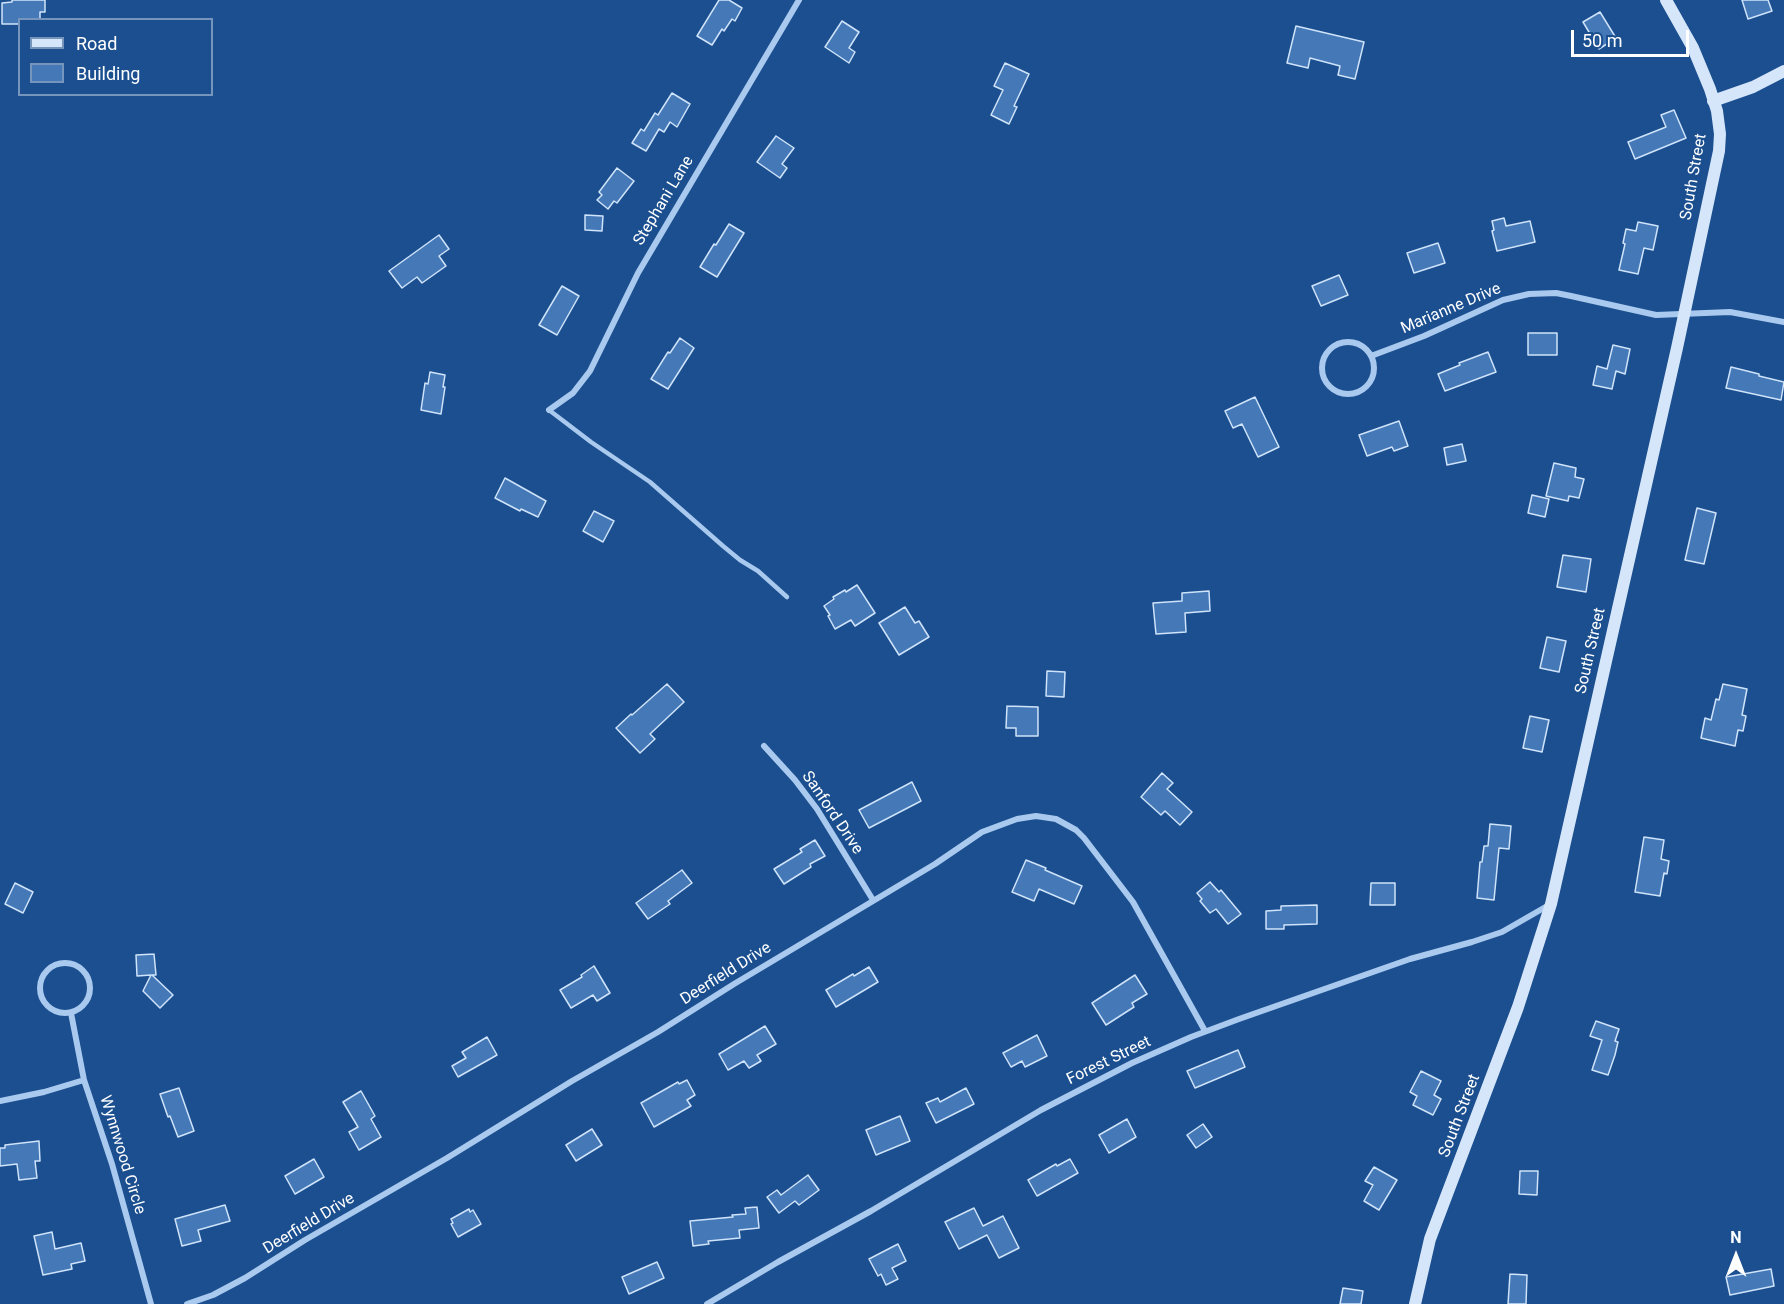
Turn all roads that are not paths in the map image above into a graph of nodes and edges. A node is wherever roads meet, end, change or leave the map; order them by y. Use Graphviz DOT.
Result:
graph roads {
  1 [pos="799,0"];
  2 [pos="1666,0"];
  3 [pos="1784,72"];
  4 [pos="1713,101"];
  5 [pos="1684,314"];
  6 [pos="1784,322"];
  7 [pos="1371,356"];
  8 [pos="549,410"];
  9 [pos="788,597"];
  10 [pos="764,746"];
  11 [pos="873,900"];
  12 [pos="1551,904"];
  13 [pos="71,1013"];
  14 [pos="1205,1031"];
  15 [pos="84,1080"];
  16 [pos="0,1101"];
  17 [pos="151,1304"];
  18 [pos="187,1304"];
  19 [pos="707,1304"];
  20 [pos="1415,1304"];
  1 -- 8 [label="street, Stephani Lane"];
  2 -- 4 [label="street, South Street"];
  3 -- 4 [label="street"];
  4 -- 5 [label="street, South Street"];
  5 -- 6 [label="street, Marianne Drive"];
  5 -- 7 [label="street, Marianne Drive"];
  5 -- 12 [label="street, South Street"];
  7 -- 7 [label="street"];
  8 -- 9 [label="lane"];
  10 -- 11 [label="street, Sanford Drive"];
  11 -- 14 [label="street, Deerfield Drive"];
  11 -- 18 [label="street, Deerfield Drive"];
  12 -- 14 [label="street, Forest Street"];
  12 -- 20 [label="street, South Street"];
  13 -- 13 [label="street"];
  13 -- 15 [label="street, Wynnwood Circle"];
  14 -- 19 [label="street, Forest Street"];
  15 -- 16 [label="street"];
  15 -- 17 [label="street, Wynnwood Circle"];
}
